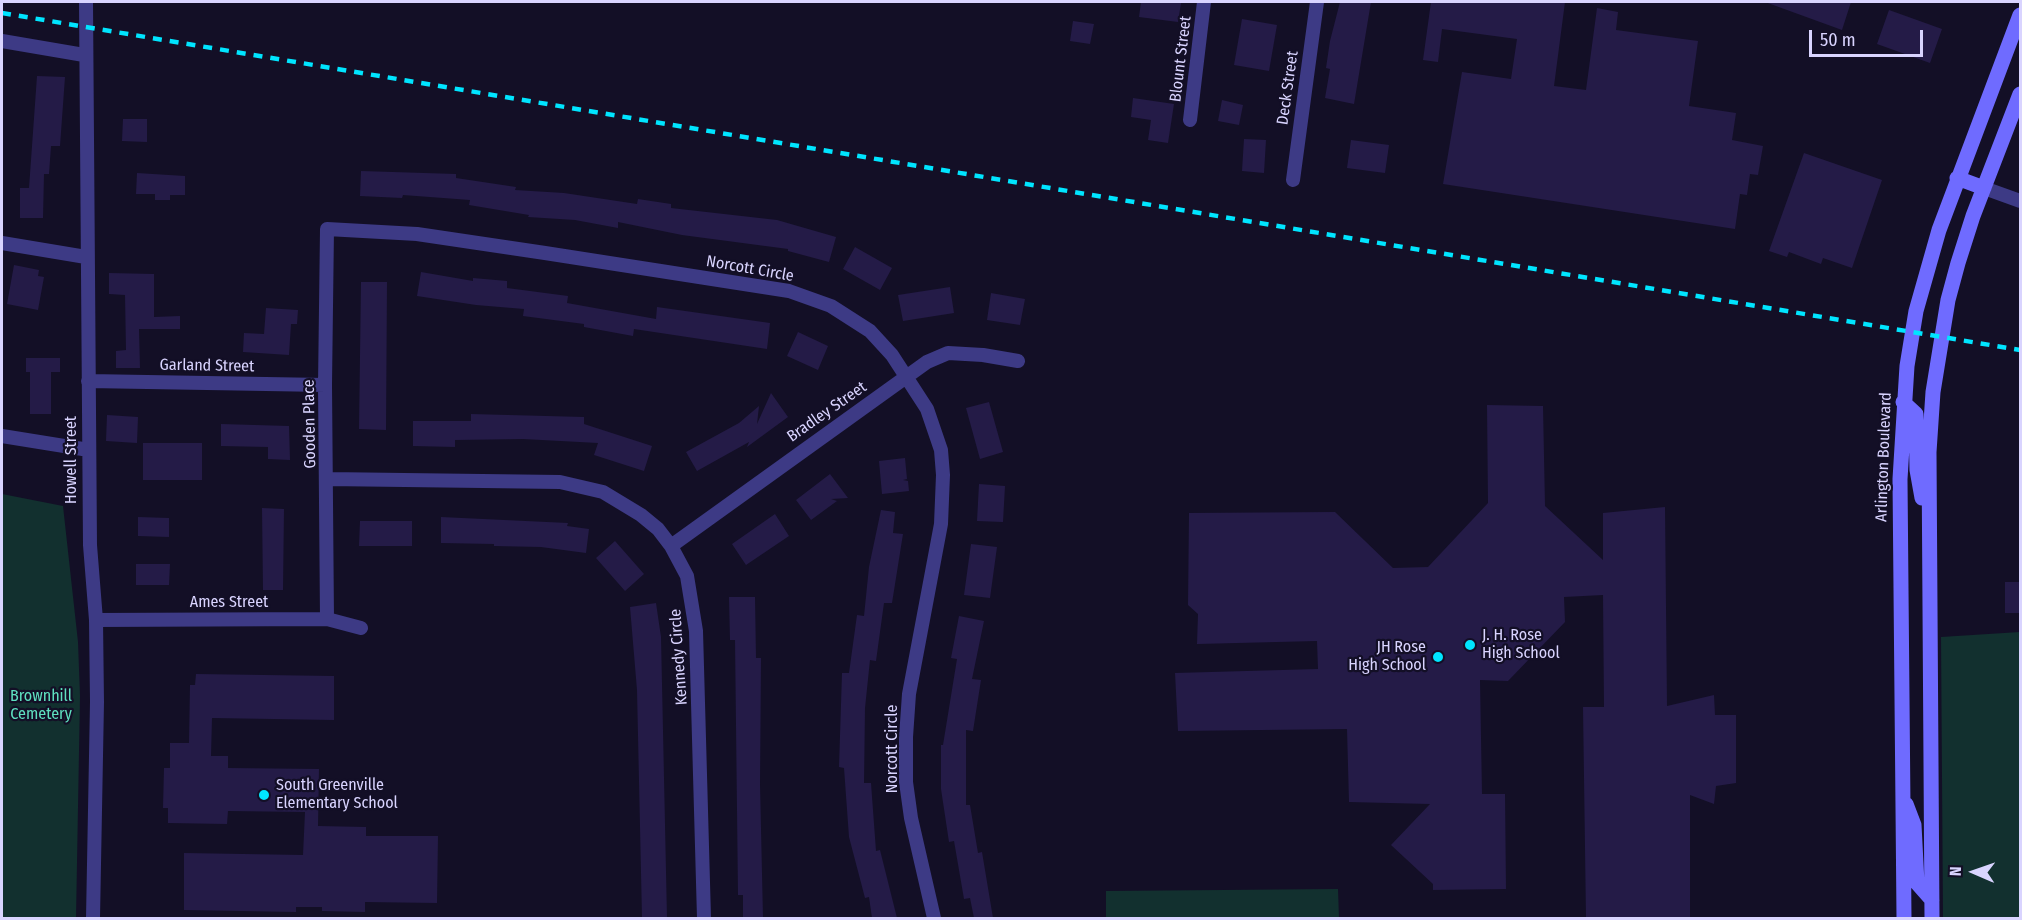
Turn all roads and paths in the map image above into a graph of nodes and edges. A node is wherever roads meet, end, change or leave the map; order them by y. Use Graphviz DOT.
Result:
graph roads {
  1 [pos="86,2"];
  2 [pos="1204,2"];
  3 [pos="1317,2"];
  4 [pos="2020,15"];
  5 [pos="2,42"];
  6 [pos="84,55"];
  7 [pos="2020,94"];
  8 [pos="1190,120"];
  9 [pos="1957,178"];
  10 [pos="1293,180"];
  11 [pos="1984,188"];
  12 [pos="2020,201"];
  13 [pos="327,229"];
  14 [pos="2,243"];
  15 [pos="86,257"];
  16 [pos="1018,361"];
  17 [pos="907,376"];
  18 [pos="88,381"];
  19 [pos="325,385"];
  20 [pos="1902,402"];
  21 [pos="2,436"];
  22 [pos="89,450"];
  23 [pos="327,479"];
  24 [pos="1929,537"];
  25 [pos="671,546"];
  26 [pos="327,618"];
  27 [pos="96,620"];
  28 [pos="361,628"];
  29 [pos="1902,796"];
  30 [pos="1932,900"];
  31 [pos="93,918"];
  32 [pos="704,918"];
  33 [pos="934,918"];
  34 [pos="1904,918"];
  35 [pos="1932,918"];
  1 -- 6 [label="street, Howell Street"];
  2 -- 8 [label="street, Blount Street"];
  3 -- 10 [label="street, Deck Street"];
  4 -- 9 [label="main road, Arlington Boulevard"];
  5 -- 6 [label="street"];
  6 -- 15 [label="street, Howell Street"];
  7 -- 11 [label="main road"];
  9 -- 11 [label="main road"];
  9 -- 20 [label="main road, Arlington Boulevard"];
  11 -- 12 [label="street"];
  11 -- 24 [label="main road"];
  13 -- 17 [label="street, Norcott Circle"];
  13 -- 19 [label="street, Gooden Place"];
  14 -- 15 [label="street"];
  15 -- 18 [label="street, Howell Street"];
  16 -- 17 [label="street, Bradley Street"];
  17 -- 25 [label="street, Bradley Street"];
  17 -- 33 [label="street, Norcott Circle"];
  18 -- 19 [label="street, Garland Street"];
  18 -- 22 [label="street, Howell Street"];
  19 -- 23 [label="street, Gooden Place"];
  20 -- 24 [label="main road"];
  20 -- 29 [label="main road, Arlington Boulevard"];
  21 -- 22 [label="street"];
  22 -- 27 [label="street, Howell Street"];
  23 -- 25 [label="street, Kennedy Circle"];
  23 -- 26 [label="street, Gooden Place"];
  24 -- 30 [label="main road"];
  25 -- 32 [label="street, Kennedy Circle"];
  26 -- 27 [label="street, Ames Street"];
  26 -- 28 [label="street, Ames Street"];
  27 -- 31 [label="street, Howell Street"];
  29 -- 30 [label="main road"];
  29 -- 34 [label="main road, Arlington Boulevard"];
  30 -- 35 [label="main road"];
}
